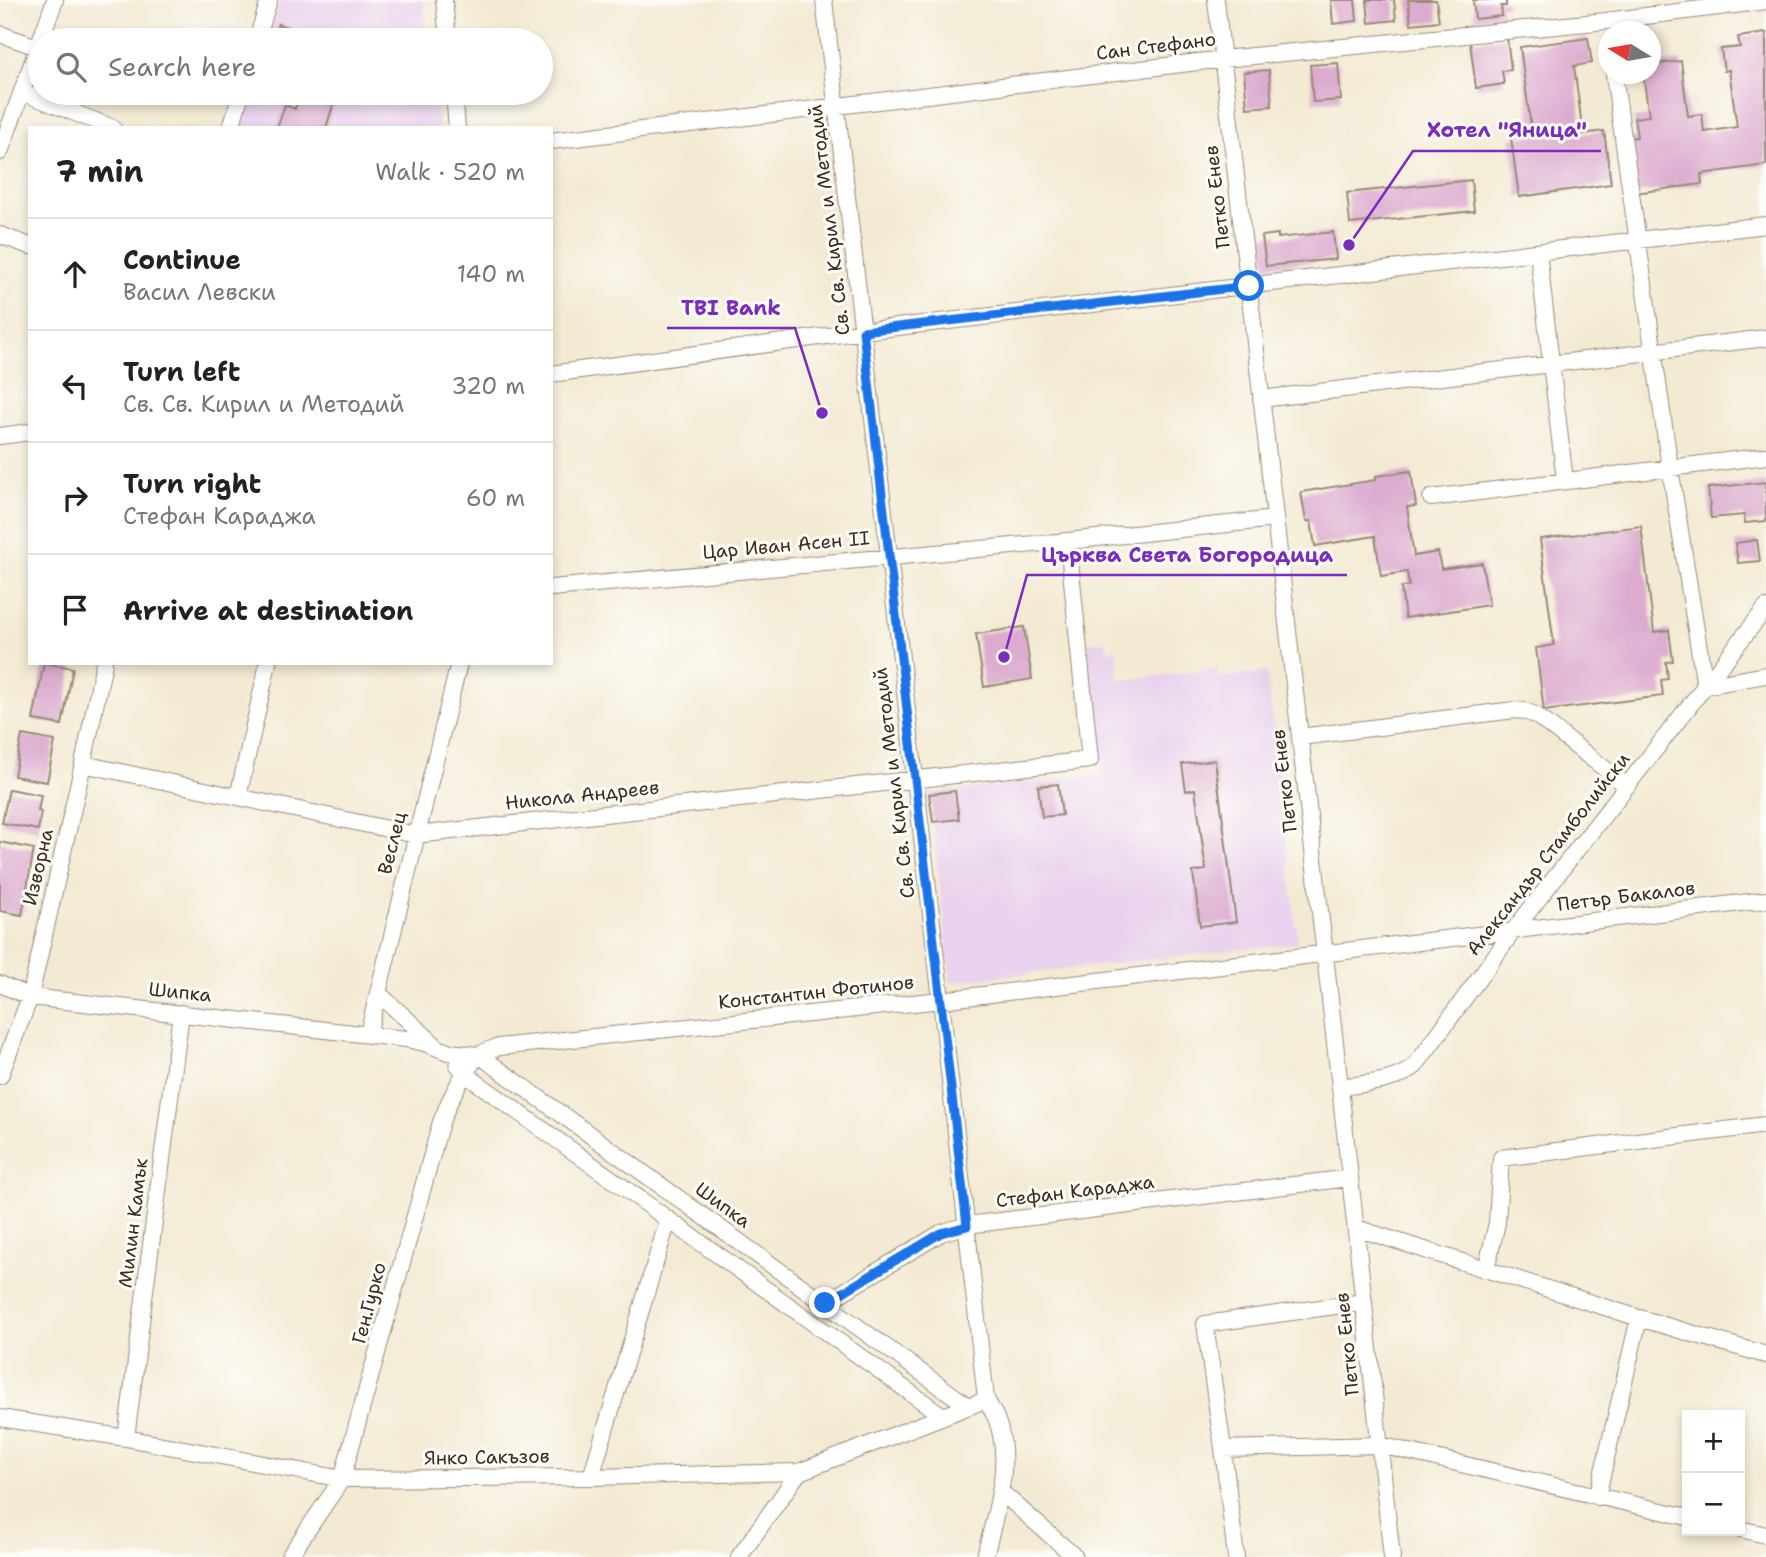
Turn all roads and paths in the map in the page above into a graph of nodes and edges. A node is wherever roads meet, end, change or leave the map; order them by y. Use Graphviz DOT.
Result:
graph roads {
  1 [pos="55,0"];
  2 [pos="269,0"];
  3 [pos="444,0"];
  4 [pos="824,0"];
  5 [pos="1216,0"];
  6 [pos="1766,1"];
  7 [pos="1606,21"];
  8 [pos="1598,22"];
  9 [pos="44,28"];
  10 [pos="261,28"];
  11 [pos="447,28"];
  12 [pos="0,34"];
  13 [pos="28,44"];
  14 [pos="1223,59"];
  15 [pos="28,74"];
  16 [pos="1615,84"];
  17 [pos="22,92"];
  18 [pos="28,94"];
  19 [pos="55,105"];
  20 [pos="238,105"];
  21 [pos="455,105"];
  22 [pos="837,106"];
  23 [pos="108,126"];
  24 [pos="232,126"];
  25 [pos="457,126"];
  26 [pos="553,141"];
  27 [pos="0,152"];
  28 [pos="1766,225"];
  29 [pos="0,235"];
  30 [pos="1637,240"];
  31 [pos="28,245"];
  32 [pos="1538,251"];
  33 [pos="1249,286"];
  34 [pos="863,331"];
  35 [pos="1766,338"];
  36 [pos="1653,352"];
  37 [pos="1551,364"];
  38 [pos="553,374"];
  39 [pos="1261,399"];
  40 [pos="28,432"];
  41 [pos="0,436"];
  42 [pos="1766,456"];
  43 [pos="1670,468"];
  44 [pos="1565,481"];
  45 [pos="1431,498"];
  46 [pos="1275,519"];
  47 [pos="1068,541"];
  48 [pos="889,557"];
  49 [pos="553,588"];
  50 [pos="1766,608"];
  51 [pos="104,665"];
  52 [pos="268,665"];
  53 [pos="458,665"];
  54 [pos="1766,675"];
  55 [pos="1705,686"];
  56 [pos="1300,737"];
  57 [pos="83,764"];
  58 [pos="915,779"];
  59 [pos="1627,786"];
  60 [pos="238,797"];
  61 [pos="416,835"];
  62 [pos="1766,900"];
  63 [pos="1514,930"];
  64 [pos="1325,953"];
  65 [pos="0,984"];
  66 [pos="378,993"];
  67 [pos="30,997"];
  68 [pos="941,1000"];
  69 [pos="181,1013"];
  70 [pos="368,1034"];
  71 [pos="443,1050"];
  72 [pos="479,1055"];
  73 [pos="465,1074"];
  74 [pos="0,1076"];
  75 [pos="1340,1087"];
  76 [pos="1766,1125"];
  77 [pos="1350,1178"];
  78 [pos="668,1220"];
  79 [pos="967,1226"];
  80 [pos="1356,1228"];
  81 [pos="1486,1270"];
  82 [pos="1364,1302"];
  83 [pos="825,1303"];
  84 [pos="1639,1318"];
  85 [pos="1766,1354"];
  86 [pos="986,1399"];
  87 [pos="968,1406"];
  88 [pos="943,1416"];
  89 [pos="0,1418"];
  90 [pos="126,1438"];
  91 [pos="1380,1445"];
  92 [pos="1223,1448"];
  93 [pos="799,1472"];
  94 [pos="591,1477"];
  95 [pos="342,1479"];
  96 [pos="999,1491"];
  97 [pos="1597,1496"];
  98 [pos="1682,1516"];
  99 [pos="1745,1530"];
  100 [pos="1766,1535"];
  101 [pos="289,1557"];
  102 [pos="739,1557"];
  103 [pos="985,1557"];
  104 [pos="1075,1557"];
  105 [pos="1236,1557"];
  106 [pos="1392,1557"];
  1 -- 9 [label="street"];
  2 -- 10 [label="street"];
  3 -- 11 [label="street"];
  4 -- 22 [label="street, Св. Св. Кирил и Методий"];
  5 -- 14 [label="street, Петко Енев"];
  6 -- 7 [label="street, Сан Стефано"];
  8 -- 14 [label="street, Сан Стефано"];
  12 -- 13 [label="street"];
  14 -- 22 [label="street, Сан Стефано"];
  14 -- 33 [label="street, Петко Енев"];
  15 -- 17 [label="street"];
  16 -- 30 [label="street"];
  17 -- 18 [label="street"];
  17 -- 27 [label="street"];
  19 -- 23 [label="street"];
  20 -- 24 [label="street"];
  21 -- 25 [label="street"];
  22 -- 26 [label="street, Сан Стефано"];
  22 -- 34 [label="street, Св. Св. Кирил и Методий"];
  28 -- 30 [label="street"];
  29 -- 31 [label="street"];
  30 -- 32 [label="street"];
  30 -- 36 [label="street"];
  32 -- 33 [label="street"];
  32 -- 37 [label="street"];
  33 -- 34 [label="street"];
  33 -- 39 [label="street, Петко Енев"];
  34 -- 38 [label="street"];
  34 -- 48 [label="street, Св. Св. Кирил и Методий"];
  35 -- 36 [label="street"];
  36 -- 37 [label="street"];
  36 -- 43 [label="street"];
  37 -- 39 [label="street"];
  37 -- 44 [label="street"];
  39 -- 46 [label="street, Петко Енев"];
  40 -- 41 [label="street"];
  42 -- 43 [label="street"];
  43 -- 44 [label="street"];
  43 -- 55 [label="street"];
  44 -- 45 [label="street"];
  46 -- 47 [label="street, Цар Иван Асен II"];
  46 -- 56 [label="street, Петко Енев"];
  47 -- 48 [label="street, Цар Иван Асен II"];
  47 -- 58 [label="street, Никола Андреев"];
  48 -- 49 [label="street, Цар Иван Асен II"];
  48 -- 58 [label="street, Св. Св. Кирил и Методий"];
  50 -- 55 [label="street, Александър Стамболийски"];
  51 -- 57 [label="street, Изворна"];
  52 -- 60 [label="street"];
  53 -- 61 [label="street, Веслец"];
  54 -- 55 [label="street"];
  55 -- 59 [label="street, Александър Стамболийски"];
  56 -- 59 [label="street"];
  56 -- 64 [label="street, Петко Енев"];
  57 -- 60 [label="street, Никола Андреев"];
  57 -- 67 [label="street, Изворна"];
  58 -- 61 [label="street, Никола Андреев"];
  58 -- 68 [label="street, Св. Св. Кирил и Методий"];
  59 -- 63 [label="street, Александър Стамболийски"];
  60 -- 61 [label="street, Никола Андреев"];
  61 -- 66 [label="street, Веслец"];
  62 -- 63 [label="street, Петър Бакалов"];
  63 -- 64 [label="street, Петър Бакалов"];
  63 -- 75 [label="street, Александър Стамболийски"];
  64 -- 68 [label="street, Константин Фотинов"];
  64 -- 75 [label="street, Петко Енев"];
  65 -- 67 [label="street, Шипка"];
  66 -- 70 [label="street, Веслец"];
  66 -- 71 [label="street"];
  67 -- 69 [label="street, Шипка"];
  67 -- 74 [label="street, Изворна"];
  68 -- 72 [label="street, Константин Фотинов"];
  68 -- 79 [label="street, Св. Св. Кирил и Методий"];
  69 -- 70 [label="street, Шипка"];
  69 -- 90 [label="street, Милин Камък"];
  70 -- 71 [label="street, Шипка"];
  71 -- 72 [label="street, Шипка"];
  71 -- 73 [label="street"];
  72 -- 73 [label="street, Ген.Гурко"];
  72 -- 83 [label="street, Шипка"];
  73 -- 78 [label="street"];
  73 -- 95 [label="street, Ген.Гурко"];
  75 -- 77 [label="street, Петко Енев"];
  76 -- 81 [label="street"];
  77 -- 79 [label="street, Стефан Караджа"];
  77 -- 80 [label="street, Петко Енев"];
  78 -- 88 [label="street"];
  78 -- 94 [label="street"];
  79 -- 83 [label="street, Стефан Караджа"];
  79 -- 86 [label="street, Св. Св. Кирил и Методий"];
  80 -- 81 [label="street"];
  80 -- 82 [label="street, Петко Енев"];
  81 -- 84 [label="street"];
  82 -- 91 [label="street, Петко Енев"];
  82 -- 92 [label="street"];
  83 -- 87 [label="street, Шипка"];
  84 -- 85 [label="street"];
  84 -- 97 [label="street"];
  86 -- 87 [label="street, Янко Сакъзов"];
  86 -- 96 [label="street, Св. Св. Кирил и Методий"];
  87 -- 88 [label="street, Янко Сакъзов"];
  88 -- 93 [label="street, Янко Сакъзов"];
  89 -- 90 [label="street, Янко Сакъзов"];
  90 -- 95 [label="street, Янко Сакъзов"];
  91 -- 92 [label="street"];
  91 -- 97 [label="street"];
  91 -- 106 [label="street, Петко Енев"];
  92 -- 105 [label="street"];
  93 -- 94 [label="street, Янко Сакъзов"];
  93 -- 102 [label="street"];
  94 -- 95 [label="street, Янко Сакъзов"];
  95 -- 101 [label="street, Ген.Гурко"];
  96 -- 103 [label="street, Св. Св. Кирил и Методий"];
  96 -- 104 [label="street"];
  97 -- 98 [label="street"];
  99 -- 100 [label="street"];
}
